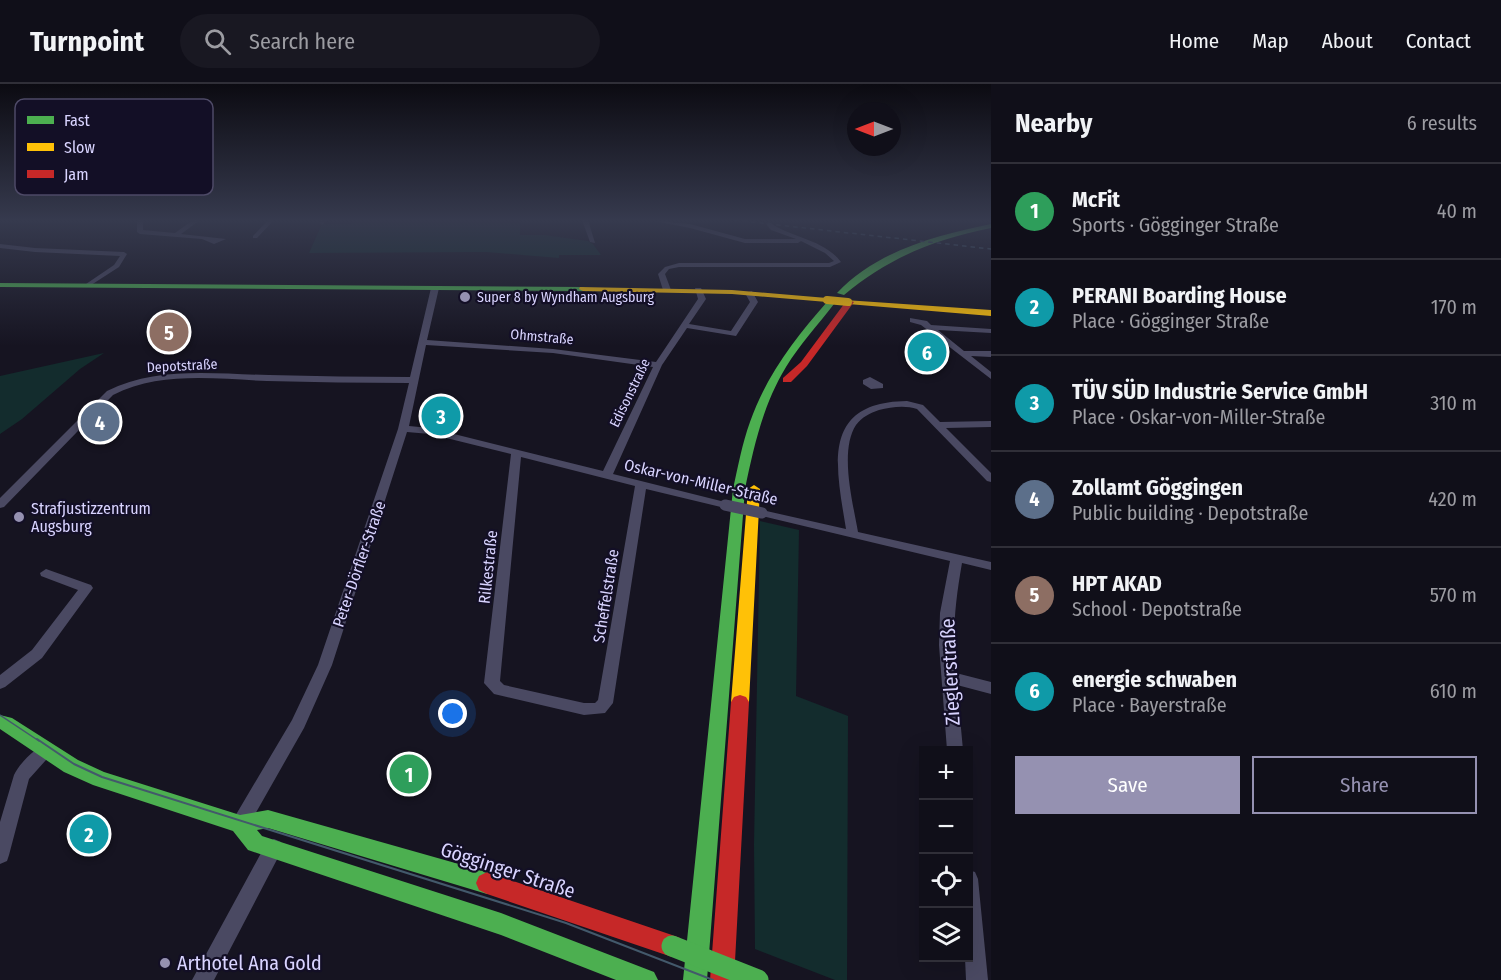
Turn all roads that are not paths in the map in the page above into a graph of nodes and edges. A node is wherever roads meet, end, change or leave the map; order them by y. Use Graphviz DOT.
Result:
graph roads {
  1 [pos="119,262"];
  2 [pos="838,262"];
  3 [pos="869,262"];
  4 [pos="900,262"];
  5 [pos="0,285"];
  6 [pos="88,285"];
  7 [pos="435,288"];
  8 [pos="668,290"];
  9 [pos="699,291"];
  10 [pos="748,293"];
  11 [pos="839,299"];
  12 [pos="991,313"];
  13 [pos="914,320"];
  14 [pos="683,325"];
  15 [pos="928,327"];
  16 [pos="991,331"];
  17 [pos="423,342"];
  18 [pos="961,353"];
  19 [pos="991,354"];
  20 [pos="658,365"];
  21 [pos="991,376"];
  22 [pos="781,378"];
  23 [pos="415,380"];
  24 [pos="880,388"];
  25 [pos="901,405"];
  26 [pos="770,422"];
  27 [pos="991,424"];
  28 [pos="938,425"];
  29 [pos="403,429"];
  30 [pos="764,440"];
  31 [pos="516,453"];
  32 [pos="606,476"];
  33 [pos="991,479"];
  34 [pos="641,485"];
  35 [pos="0,505"];
  36 [pos="853,535"];
  37 [pos="957,558"];
  38 [pos="991,566"];
  39 [pos="45,573"];
  40 [pos="948,677"];
  41 [pos="0,683"];
  42 [pos="991,688"];
  43 [pos="577,708"];
  44 [pos="2,719"];
  45 [pos="955,746"];
  46 [pos="46,751"];
  47 [pos="240,824"];
  48 [pos="274,848"];
  49 [pos="0,855"];
  50 [pos="971,908"];
  51 [pos="203,980"];
  52 [pos="646,980"];
  53 [pos="695,980"];
  54 [pos="722,980"];
  55 [pos="758,980"];
  56 [pos="977,980"];
  1 -- 6 [label="street"];
  2 -- 8 [label="street"];
  3 -- 11 [label="main road"];
  4 -- 11 [label="main road"];
  5 -- 6 [label="main road"];
  6 -- 7 [label="main road"];
  7 -- 8 [label="main road"];
  7 -- 17 [label="street, Peter-Dörfler-Straße"];
  8 -- 9 [label="main road"];
  9 -- 10 [label="main road"];
  9 -- 11 [label="main road"];
  9 -- 14 [label="street, Edisonstraße"];
  10 -- 11 [label="main road"];
  10 -- 14 [label="street"];
  11 -- 12 [label="main road"];
  11 -- 22 [label="main road"];
  11 -- 22 [label="main road"];
  13 -- 15 [label="street"];
  14 -- 20 [label="street, Edisonstraße"];
  15 -- 16 [label="street"];
  15 -- 18 [label="street"];
  17 -- 20 [label="street, Ohmstraße"];
  17 -- 23 [label="street, Peter-Dörfler-Straße"];
  18 -- 19 [label="street"];
  18 -- 21 [label="street"];
  20 -- 32 [label="street, Edisonstraße"];
  22 -- 26 [label="main road"];
  22 -- 53 [label="main road"];
  23 -- 29 [label="street, Peter-Dörfler-Straße"];
  23 -- 35 [label="street, Depotstraße"];
  24 -- 25 [label="street"];
  25 -- 28 [label="street"];
  25 -- 36 [label="street"];
  27 -- 28 [label="street"];
  28 -- 33 [label="street"];
  29 -- 31 [label="street, Oskar-von-Miller-Straße"];
  29 -- 47 [label="street, Peter-Dörfler-Straße"];
  30 -- 54 [label="main road"];
  31 -- 32 [label="street, Oskar-von-Miller-Straße"];
  31 -- 43 [label="street, Rilkestraße"];
  32 -- 34 [label="street, Oskar-von-Miller-Straße"];
  34 -- 36 [label="street, Oskar-von-Miller-Straße, bridge"];
  34 -- 43 [label="street, Scheffelstraße"];
  36 -- 37 [label="street, Oskar-von-Miller-Straße"];
  37 -- 38 [label="street, Oskar-von-Miller-Straße"];
  37 -- 40 [label="street, Zieglerstraße"];
  39 -- 41 [label="street"];
  40 -- 42 [label="street"];
  40 -- 45 [label="street, Zieglerstraße"];
  44 -- 46 [label="main road, Gögginger Straße"];
  46 -- 47 [label="main road, Gögginger Straße"];
  46 -- 49 [label="street"];
  47 -- 48 [label="main road, Gögginger Straße"];
  47 -- 55 [label="main road, Gögginger Straße, bridge"];
  48 -- 51 [label="street"];
  48 -- 52 [label="main road, Gögginger Straße"];
  50 -- 56 [label="street"];
}
